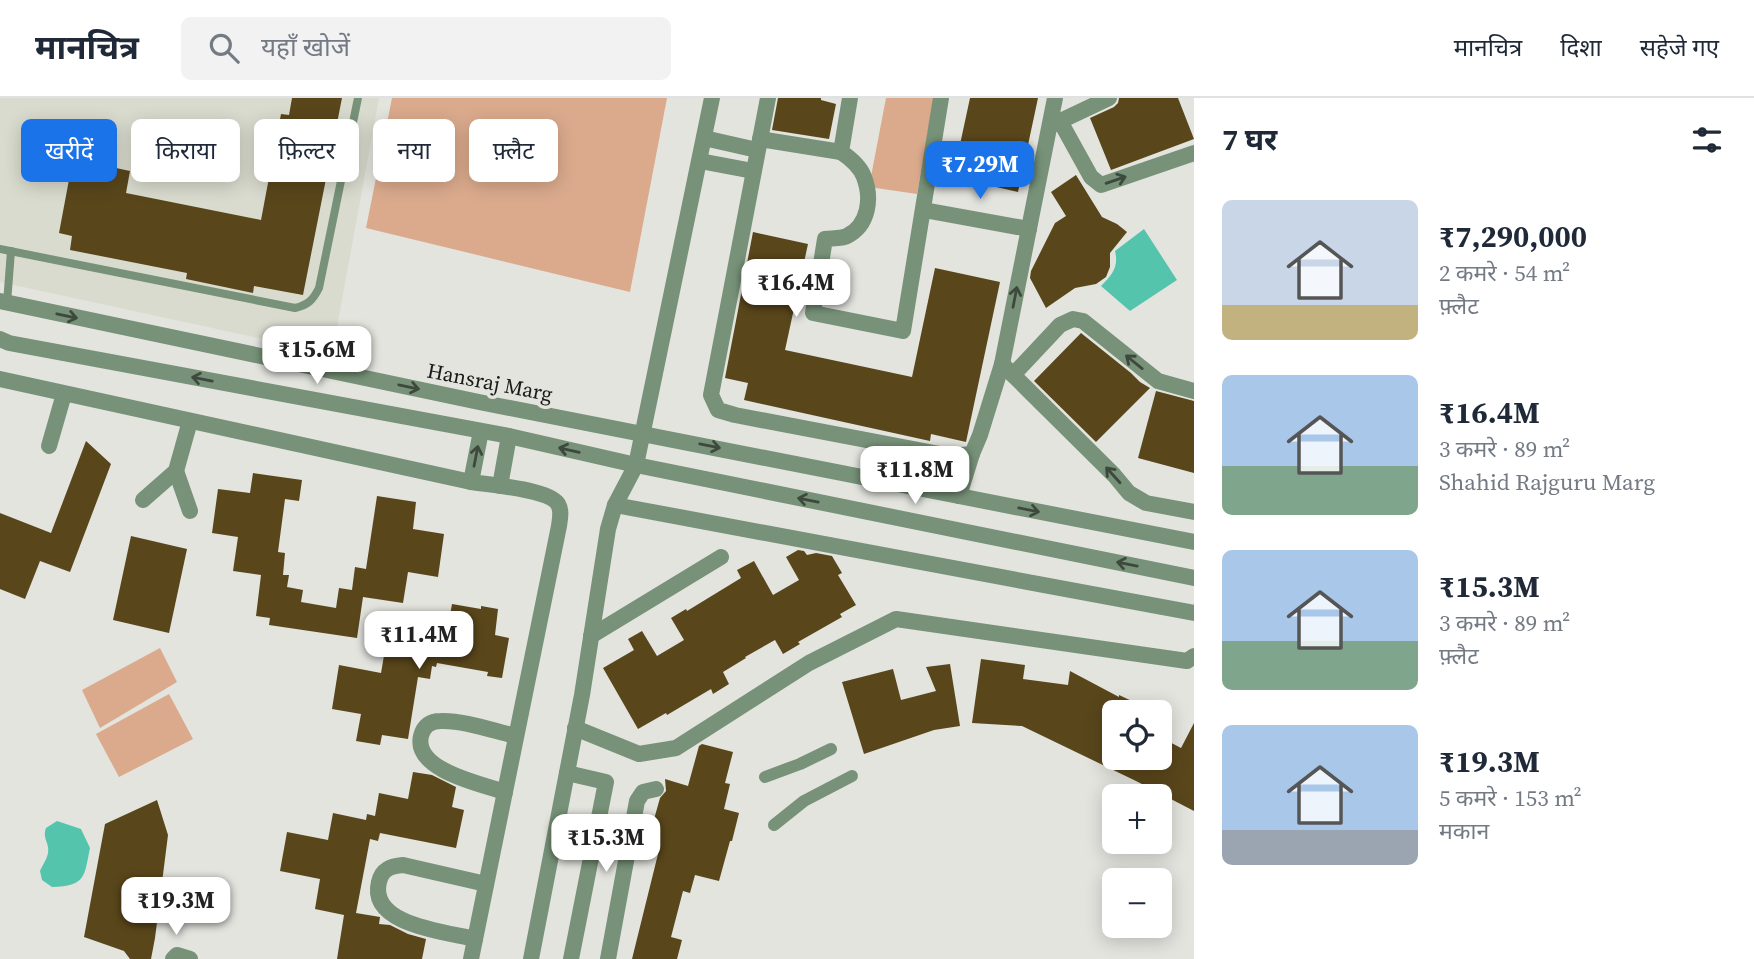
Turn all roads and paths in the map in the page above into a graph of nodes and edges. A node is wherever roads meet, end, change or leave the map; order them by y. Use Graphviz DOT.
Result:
graph roads {
  1 [pos="358,98"];
  2 [pos="712,98"];
  3 [pos="768,98"];
  4 [pos="850,98"];
  5 [pos="941,98"];
  6 [pos="1055,98"];
  7 [pos="1109,98"];
  8 [pos="1055,123"];
  9 [pos="704,138"];
  10 [pos="758,145"];
  11 [pos="841,152"];
  12 [pos="1194,153"];
  13 [pos="699,161"];
  14 [pos="753,171"];
  15 [pos="924,210"];
  16 [pos="1029,229"];
  17 [pos="0,248"];
  18 [pos="11,251"];
  19 [pos="3,302"];
  20 [pos="0,339"];
  21 [pos="1007,370"];
  22 [pos="0,379"];
  23 [pos="1194,391"];
  24 [pos="64,394"];
  25 [pos="190,421"];
  26 [pos="481,431"];
  27 [pos="643,433"];
  28 [pos="509,436"];
  29 [pos="49,446"];
  30 [pos="972,454"];
  31 [pos="636,465"];
  32 [pos="176,471"];
  33 [pos="471,482"];
  34 [pos="500,486"];
  35 [pos="960,496"];
  36 [pos="143,500"];
  37 [pos="615,505"];
  38 [pos="190,511"];
  39 [pos="1194,512"];
  40 [pos="1194,542"];
  41 [pos="720,557"];
  42 [pos="1194,578"];
  43 [pos="1194,613"];
  44 [pos="591,636"];
  45 [pos="1194,656"];
  46 [pos="575,728"];
  47 [pos="516,736"];
  48 [pos="831,749"];
  49 [pos="567,773"];
  50 [pos="852,776"];
  51 [pos="765,777"];
  52 [pos="656,789"];
  53 [pos="505,792"];
  54 [pos="774,825"];
  55 [pos="486,884"];
  56 [pos="475,939"];
  57 [pos="173,959"];
  58 [pos="190,959"];
  59 [pos="471,959"];
  60 [pos="531,959"];
  61 [pos="571,959"];
  62 [pos="608,959"];
  1 -- 18 [label="lane"];
  2 -- 9 [label="street"];
  3 -- 10 [label="street"];
  4 -- 11 [label="street"];
  5 -- 15 [label="street"];
  6 -- 8 [label="street"];
  7 -- 8 [label="street"];
  8 -- 12 [label="street, one-way"];
  8 -- 16 [label="street"];
  9 -- 10 [label="street"];
  9 -- 13 [label="street"];
  10 -- 11 [label="street"];
  10 -- 14 [label="street"];
  11 -- 15 [label="street"];
  13 -- 14 [label="street"];
  13 -- 27 [label="street"];
  14 -- 30 [label="street"];
  15 -- 16 [label="street"];
  21 -- 16 [label="street, one-way"];
  17 -- 18 [label="lane"];
  18 -- 19 [label="lane"];
  19 -- 27 [label="street, Hansraj Marg, one-way"];
  26 -- 20 [label="street, one-way"];
  23 -- 21 [label="street, one-way"];
  21 -- 30 [label="street"];
  39 -- 21 [label="street, one-way"];
  22 -- 24 [label="street"];
  24 -- 25 [label="street"];
  24 -- 29 [label="street"];
  25 -- 32 [label="street"];
  25 -- 33 [label="street"];
  26 -- 28 [label="street"];
  33 -- 26 [label="street, one-way"];
  27 -- 31 [label="street"];
  27 -- 35 [label="street, Hansraj Marg, one-way"];
  31 -- 28 [label="street, one-way"];
  28 -- 34 [label="street"];
  30 -- 35 [label="street"];
  31 -- 37 [label="street"];
  42 -- 31 [label="street, one-way"];
  32 -- 36 [label="street"];
  32 -- 38 [label="street"];
  33 -- 34 [label="street"];
  34 -- 47 [label="street"];
  35 -- 40 [label="street, Hansraj Marg, one-way"];
  37 -- 43 [label="street"];
  37 -- 44 [label="street"];
  41 -- 44 [label="street"];
  44 -- 46 [label="street"];
  45 -- 46 [label="street"];
  46 -- 49 [label="street"];
  47 -- 53 [label="street"];
  47 -- 53 [label="street"];
  48 -- 51 [label="street"];
  49 -- 60 [label="street"];
  49 -- 61 [label="street"];
  50 -- 54 [label="street"];
  52 -- 62 [label="street"];
  53 -- 55 [label="street"];
  55 -- 56 [label="street"];
  55 -- 56 [label="street"];
  56 -- 59 [label="street"];
  57 -- 58 [label="street"];
}
